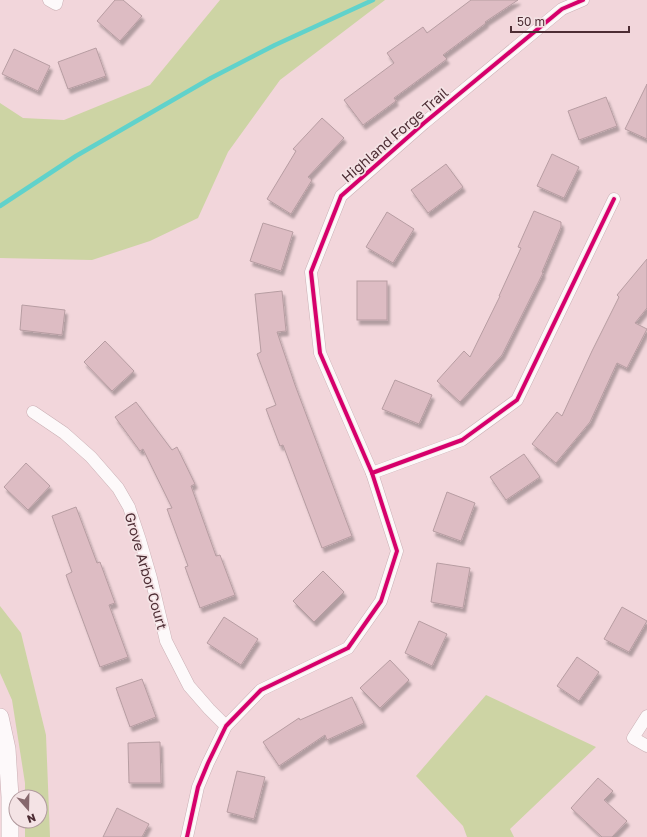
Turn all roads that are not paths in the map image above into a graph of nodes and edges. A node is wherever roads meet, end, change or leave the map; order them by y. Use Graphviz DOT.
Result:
graph roads {
  1 [pos="49,0"];
  2 [pos="57,0"];
  3 [pos="583,0"];
  4 [pos="614,198"];
  5 [pos="33,412"];
  6 [pos="372,473"];
  7 [pos="647,716"];
  8 [pos="0,717"];
  9 [pos="226,726"];
  10 [pos="647,746"];
  11 [pos="10,837"];
  12 [pos="187,837"];
  1 -- 2 [label="street"];
  3 -- 6 [label="street, Highland Forge Trail"];
  4 -- 6 [label="street"];
  5 -- 9 [label="street, Grove Arbor Court"];
  6 -- 9 [label="street, Highland Forge Trail"];
  7 -- 10 [label="street"];
  8 -- 11 [label="street"];
  9 -- 12 [label="street, Highland Forge Trail"];
}
